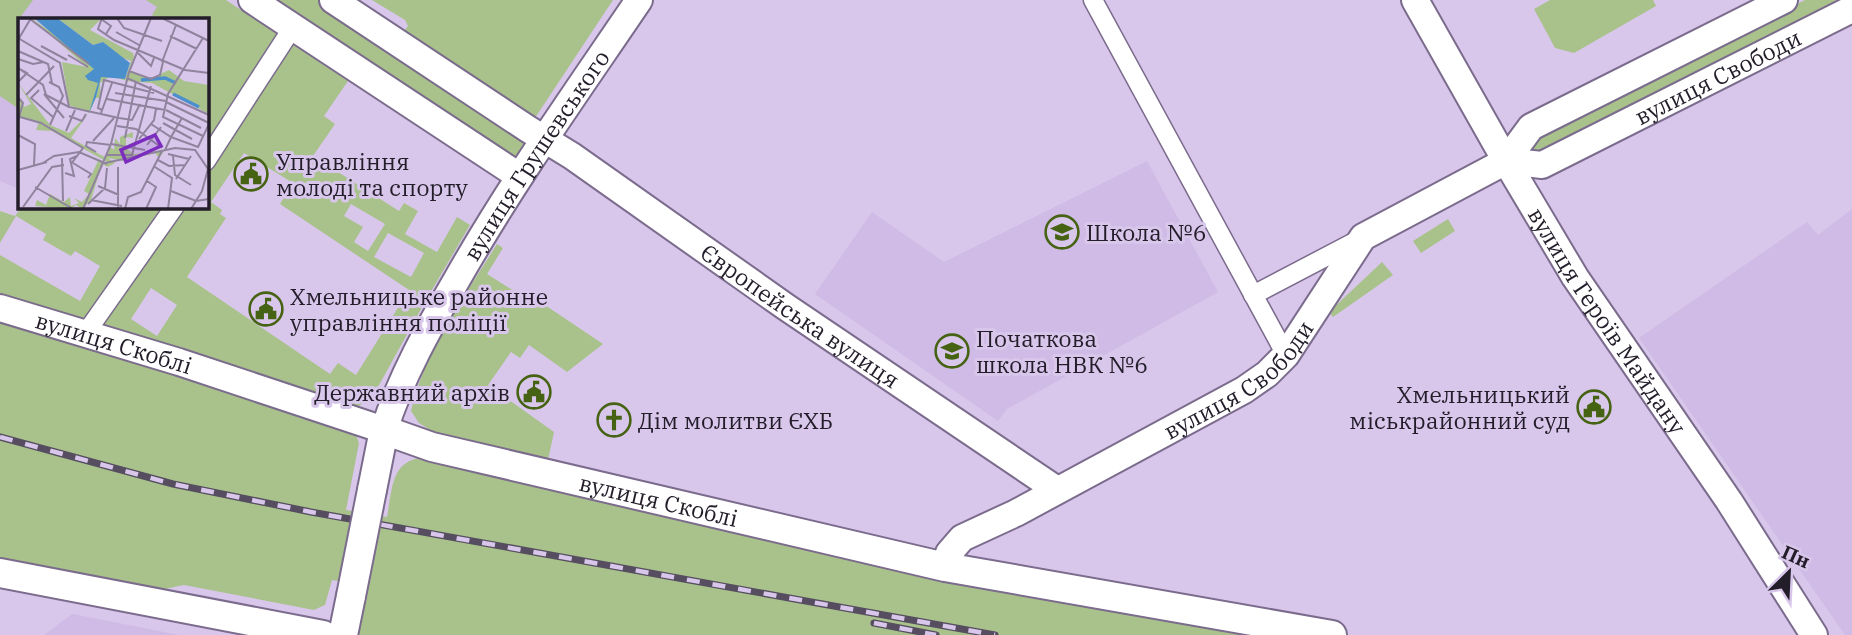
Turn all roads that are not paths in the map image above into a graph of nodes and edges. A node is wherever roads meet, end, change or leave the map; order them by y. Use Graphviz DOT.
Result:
graph roads {
  1 [pos="252,0"];
  2 [pos="333,0"];
  3 [pos="639,0"];
  4 [pos="1093,0"];
  5 [pos="1415,0"];
  6 [pos="1784,0"];
  7 [pos="1852,9"];
  8 [pos="293,27"];
  9 [pos="544,140"];
  10 [pos="208,158"];
  11 [pos="1506,161"];
  12 [pos="519,176"];
  13 [pos="174,208"];
  14 [pos="1363,237"];
  15 [pos="1253,295"];
  16 [pos="0,308"];
  17 [pos="85,334"];
  18 [pos="1286,355"];
  19 [pos="384,430"];
  20 [pos="1057,490"];
  21 [pos="946,567"];
  22 [pos="0,573"];
  23 [pos="323,635"];
  24 [pos="343,635"];
  25 [pos="1332,635"];
  26 [pos="1814,635"];
  1 -- 8 [label="street"];
  2 -- 9 [label="street, Європейська вулиця"];
  3 -- 9 [label="street, вулиця Грушевського"];
  4 -- 15 [label="street"];
  5 -- 11 [label="street, вулиця Героїв Майдану"];
  6 -- 11 [label="street, вулиця Свободи"];
  7 -- 11 [label="street, вулиця Свободи"];
  8 -- 10 [label="street"];
  8 -- 12 [label="street"];
  9 -- 12 [label="street, вулиця Грушевського"];
  9 -- 20 [label="street, Європейська вулиця"];
  11 -- 14 [label="street, вулиця Свободи"];
  11 -- 26 [label="street, вулиця Героїв Майдану"];
  12 -- 19 [label="street, вулиця Грушевського"];
  13 -- 17 [label="street"];
  14 -- 15 [label="street"];
  14 -- 18 [label="street, вулиця Свободи"];
  15 -- 18 [label="street"];
  16 -- 17 [label="street, вулиця Скоблі"];
  17 -- 19 [label="street, вулиця Скоблі"];
  18 -- 20 [label="street, вулиця Свободи"];
  19 -- 21 [label="main road, вулиця Скоблі"];
  19 -- 24 [label="main road, вулиця Грушевського, bridge"];
  20 -- 21 [label="street, вулиця Свободи"];
  21 -- 25 [label="main road, вулиця Скоблі"];
  22 -- 23 [label="main road"];
}
